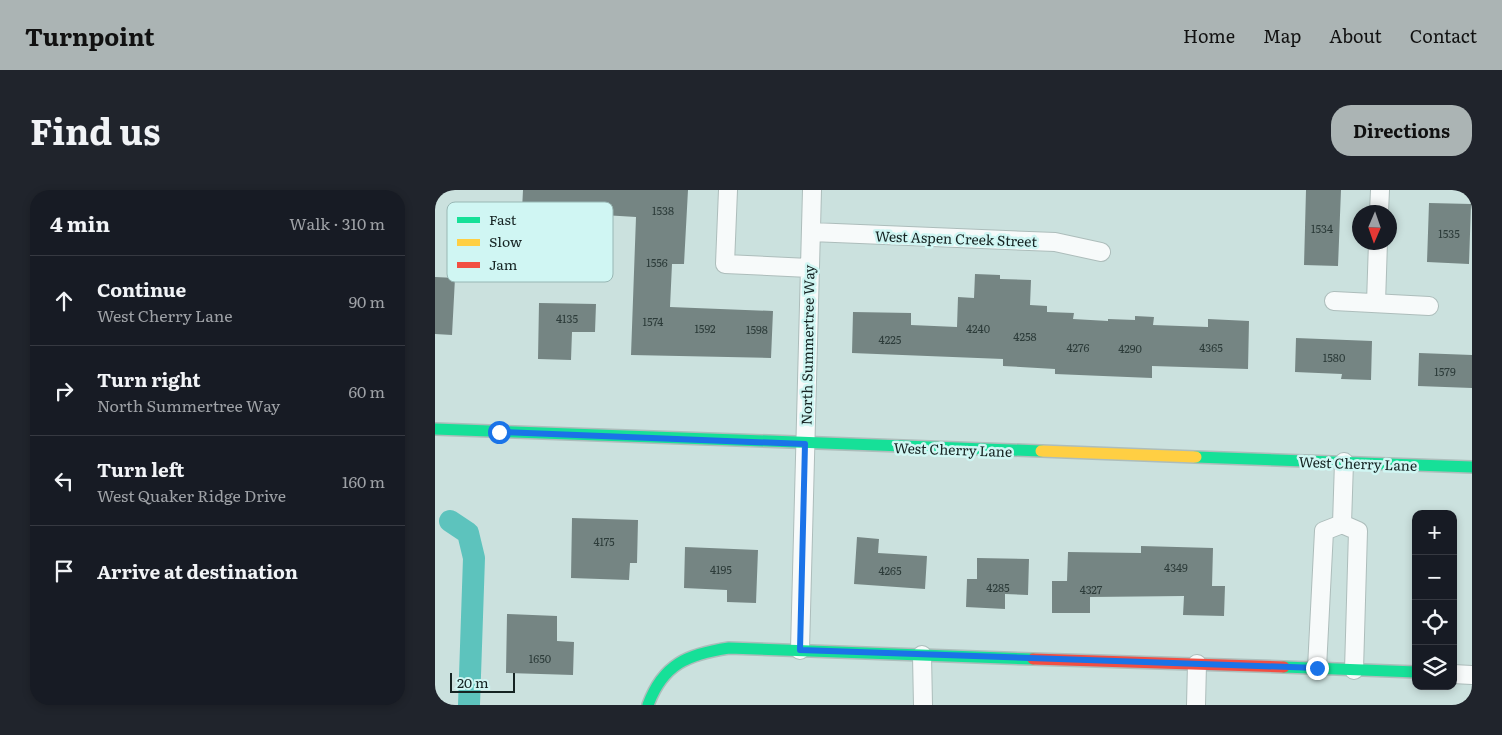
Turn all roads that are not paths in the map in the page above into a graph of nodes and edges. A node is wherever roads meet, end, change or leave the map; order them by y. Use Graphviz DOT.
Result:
graph roads {
  1 [pos="729,190"];
  2 [pos="812,190"];
  3 [pos="1380,190"];
  4 [pos="1379,205"];
  5 [pos="811,232"];
  6 [pos="1378,250"];
  7 [pos="1101,252"];
  8 [pos="809,268"];
  9 [pos="1335,301"];
  10 [pos="1376,303"];
  11 [pos="1429,306"];
  12 [pos="435,429"];
  13 [pos="805,444"];
  14 [pos="1344,462"];
  15 [pos="1472,467"];
  16 [pos="1342,524"];
  17 [pos="800,650"];
  18 [pos="922,655"];
  19 [pos="1197,664"];
  20 [pos="1317,668"];
  21 [pos="1354,670"];
  22 [pos="1412,672"];
  23 [pos="1457,674"];
  24 [pos="1472,675"];
  25 [pos="649,705"];
  26 [pos="923,705"];
  27 [pos="1196,705"];
  1 -- 8 [label="street"];
  2 -- 5 [label="street, North Summertree Way"];
  3 -- 4 [label="street"];
  5 -- 7 [label="street, West Aspen Creek Street"];
  5 -- 8 [label="street, North Summertree Way"];
  6 -- 10 [label="street"];
  8 -- 13 [label="street, North Summertree Way"];
  9 -- 10 [label="street"];
  10 -- 11 [label="street"];
  12 -- 13 [label="main road, West Cherry Lane"];
  13 -- 14 [label="main road, West Cherry Lane"];
  13 -- 17 [label="street, North Summertree Way"];
  14 -- 15 [label="main road, West Cherry Lane"];
  14 -- 16 [label="street"];
  16 -- 20 [label="street"];
  16 -- 21 [label="street"];
  17 -- 18 [label="main road"];
  17 -- 25 [label="main road"];
  18 -- 19 [label="main road"];
  18 -- 26 [label="street"];
  19 -- 20 [label="main road"];
  19 -- 27 [label="street"];
  20 -- 21 [label="main road"];
  21 -- 22 [label="main road"];
  23 -- 24 [label="street"];
}
